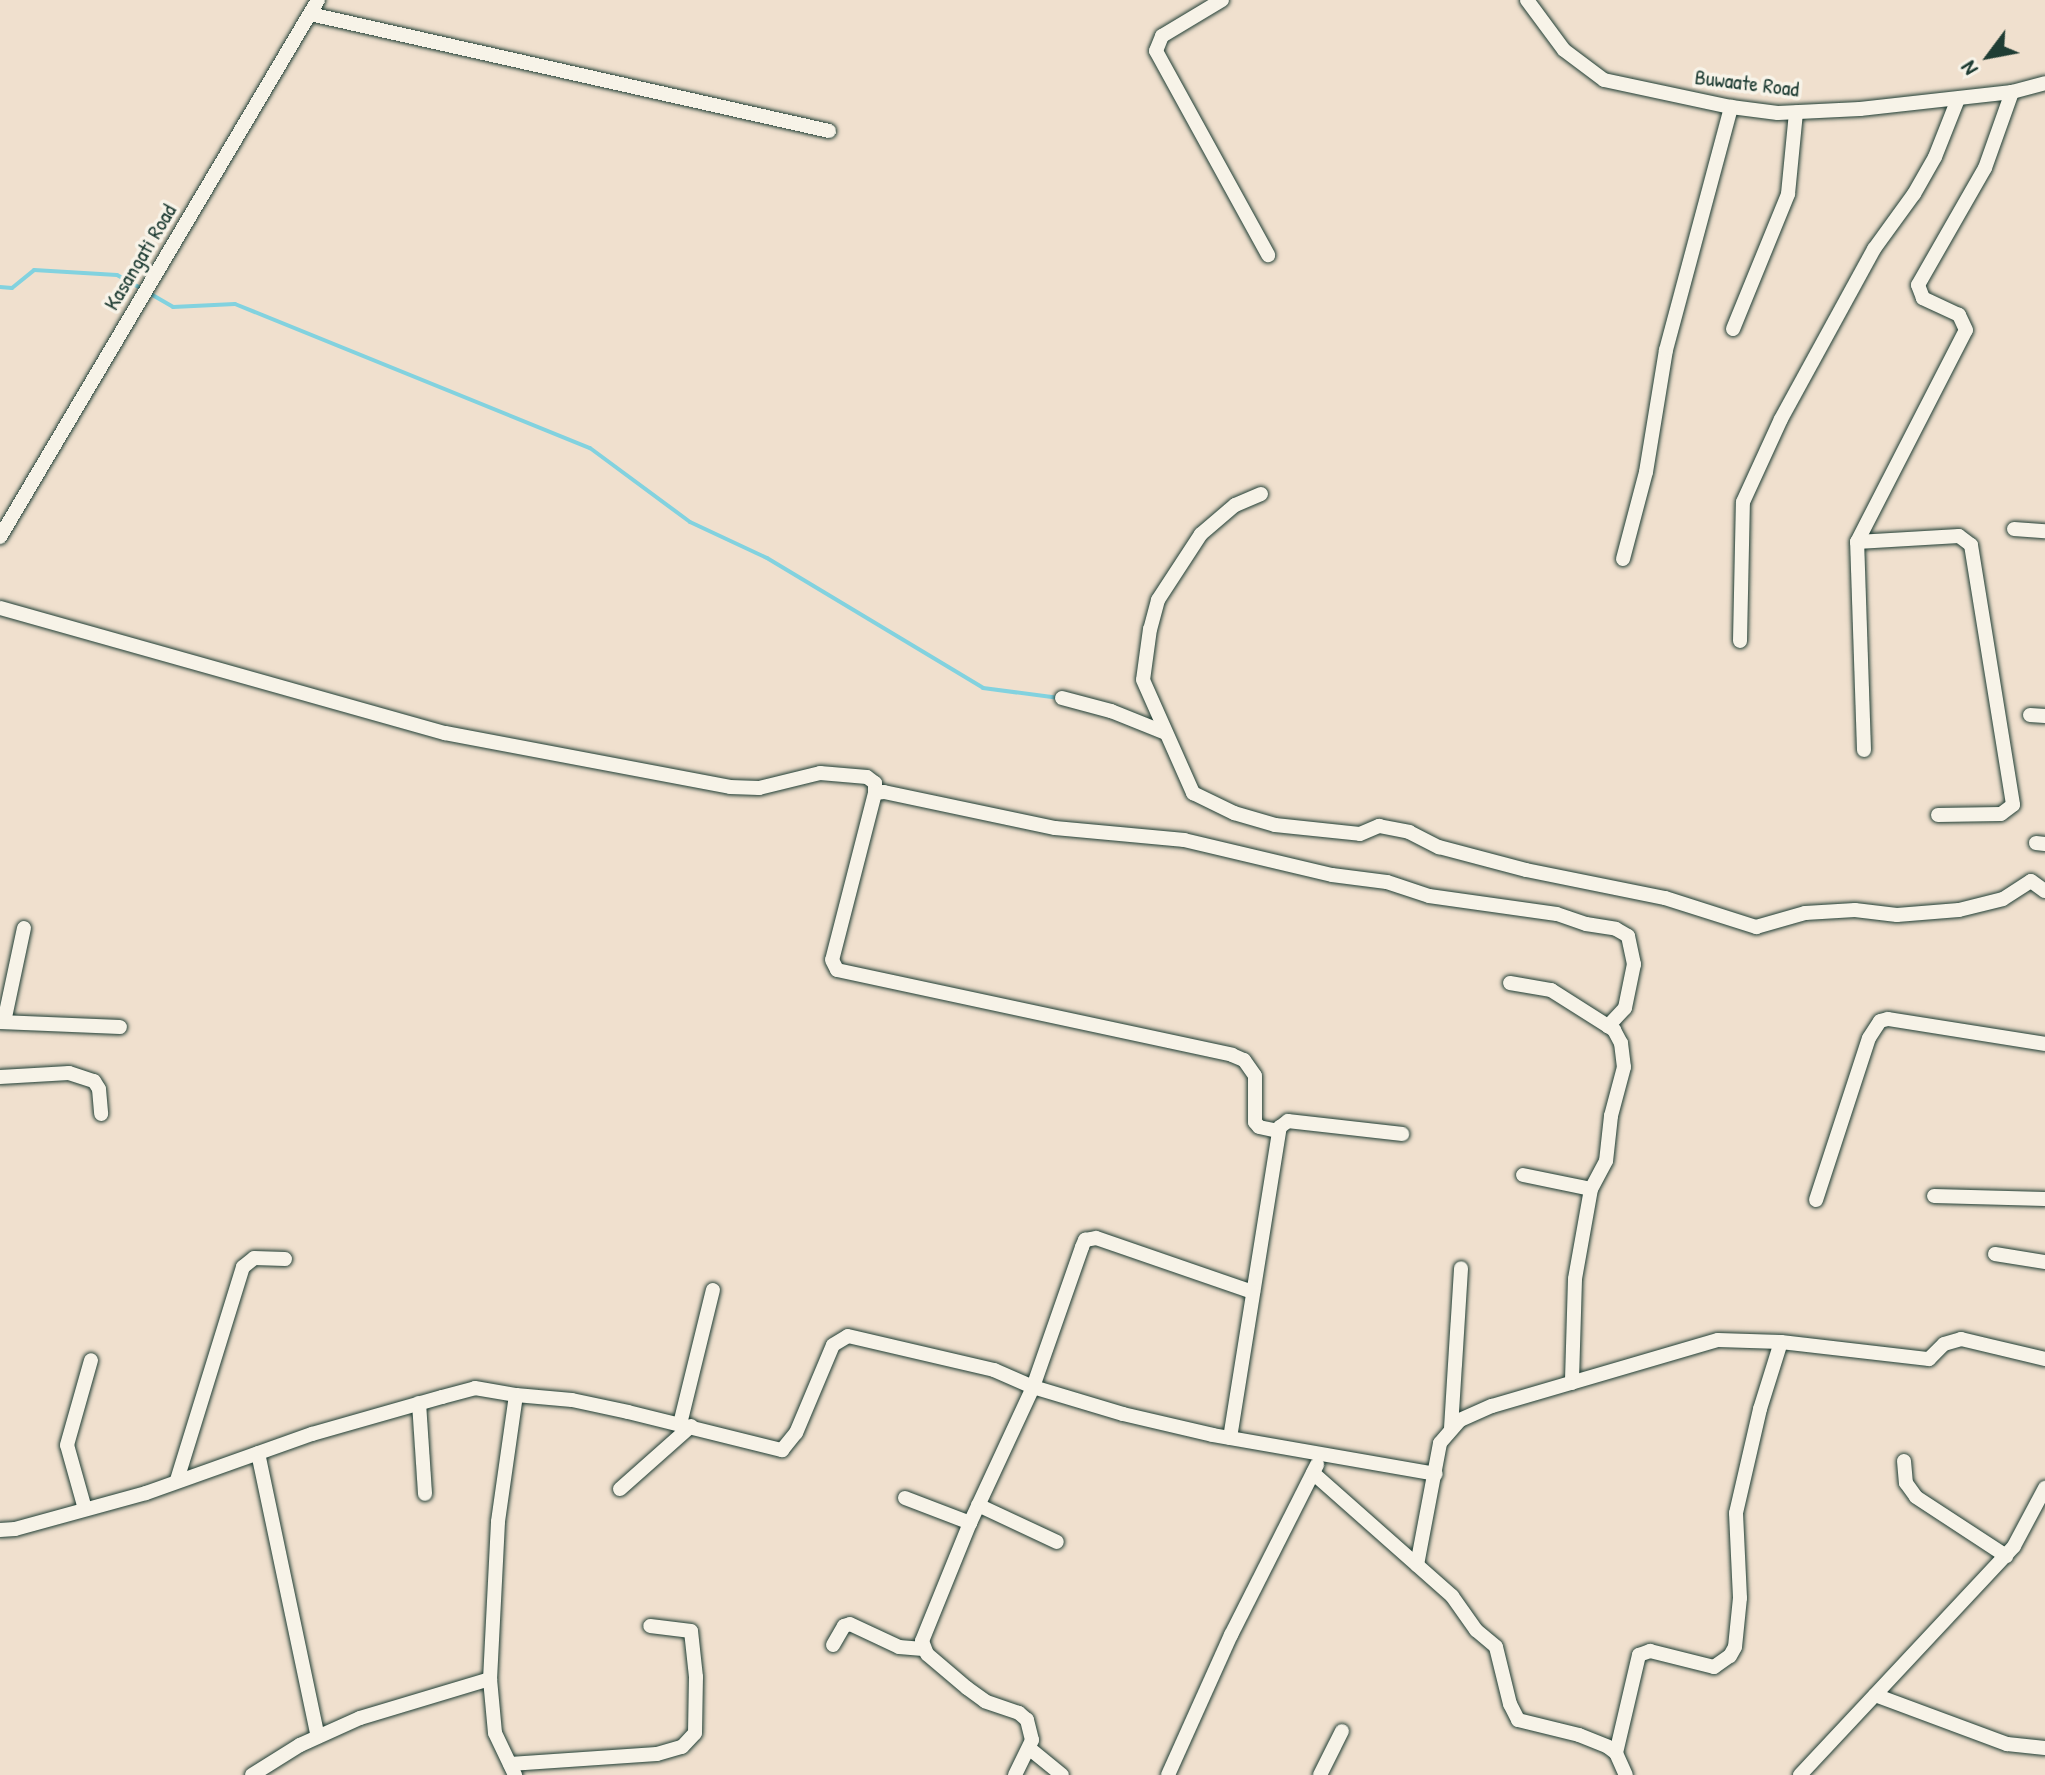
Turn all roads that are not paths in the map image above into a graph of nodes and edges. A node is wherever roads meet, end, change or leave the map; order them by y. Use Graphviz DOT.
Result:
graph roads {
  1 [pos="318,0"];
  2 [pos="1222,0"];
  3 [pos="1527,0"];
  4 [pos="310,14"];
  5 [pos="2045,83"];
  6 [pos="2012,92"];
  7 [pos="1958,99"];
  8 [pos="1731,107"];
  9 [pos="1796,112"];
  10 [pos="829,131"];
  11 [pos="1268,255"];
  12 [pos="1733,329"];
  13 [pos="1261,494"];
  14 [pos="2014,529"];
  15 [pos="2045,531"];
  16 [pos="0,537"];
  17 [pos="1857,542"];
  18 [pos="1623,559"];
  19 [pos="0,608"];
  20 [pos="1740,641"];
  21 [pos="1062,698"];
  22 [pos="1166,733"];
  23 [pos="1864,750"];
  24 [pos="875,793"];
  25 [pos="1938,815"];
  26 [pos="2045,891"];
  27 [pos="24,928"];
  28 [pos="1510,983"];
  29 [pos="2,1022"];
  30 [pos="1608,1026"];
  31 [pos="120,1027"];
  32 [pos="2045,1044"];
  33 [pos="0,1077"];
  34 [pos="101,1114"];
  35 [pos="1278,1131"];
  36 [pos="1402,1134"];
  37 [pos="1523,1175"];
  38 [pos="1591,1189"];
  39 [pos="1934,1196"];
  40 [pos="2045,1199"];
  41 [pos="1816,1200"];
  42 [pos="1995,1254"];
  43 [pos="285,1259"];
  44 [pos="2045,1262"];
  45 [pos="1461,1268"];
  46 [pos="713,1290"];
  47 [pos="1253,1292"];
  48 [pos="1781,1342"];
  49 [pos="2045,1359"];
  50 [pos="91,1360"];
  51 [pos="1572,1383"];
  52 [pos="1033,1387"];
  53 [pos="516,1395"];
  54 [pos="419,1403"];
  55 [pos="686,1425"];
  56 [pos="1451,1428"];
  57 [pos="1230,1438"];
  58 [pos="258,1453"];
  59 [pos="1322,1454"];
  60 [pos="1904,1461"];
  61 [pos="1313,1473"];
  62 [pos="1436,1474"];
  63 [pos="177,1480"];
  64 [pos="2045,1488"];
  65 [pos="620,1489"];
  66 [pos="425,1494"];
  67 [pos="905,1498"];
  68 [pos="978,1505"];
  69 [pos="85,1509"];
  70 [pos="970,1523"];
  71 [pos="0,1530"];
  72 [pos="1057,1542"];
  73 [pos="2006,1556"];
  74 [pos="1417,1565"];
  75 [pos="650,1626"];
  76 [pos="833,1645"];
  77 [pos="923,1649"];
  78 [pos="490,1679"];
  79 [pos="1875,1695"];
  80 [pos="1342,1731"];
  81 [pos="318,1737"];
  82 [pos="2045,1748"];
  83 [pos="1030,1749"];
  84 [pos="1616,1753"];
  85 [pos="513,1770"];
  86 [pos="252,1775"];
  87 [pos="1015,1775"];
  88 [pos="1062,1775"];
  89 [pos="1168,1775"];
  90 [pos="1320,1775"];
  91 [pos="1626,1775"];
  92 [pos="1800,1775"];
  1 -- 4 [label="street, Kasangati Road"];
  2 -- 11 [label="street"];
  3 -- 8 [label="street, Buwaate Road"];
  4 -- 10 [label="street"];
  4 -- 16 [label="street, Kasangati Road"];
  5 -- 6 [label="street, Buwaate Road"];
  6 -- 7 [label="street, Buwaate Road"];
  6 -- 17 [label="street"];
  7 -- 9 [label="street, Buwaate Road"];
  7 -- 20 [label="street"];
  8 -- 9 [label="street, Buwaate Road"];
  8 -- 18 [label="street"];
  9 -- 12 [label="street"];
  13 -- 22 [label="street"];
  14 -- 15 [label="street"];
  17 -- 23 [label="street"];
  17 -- 25 [label="street"];
  19 -- 24 [label="street"];
  21 -- 22 [label="street"];
  22 -- 26 [label="street"];
  24 -- 30 [label="street"];
  24 -- 35 [label="street"];
  27 -- 29 [label="street"];
  28 -- 30 [label="street"];
  29 -- 31 [label="street"];
  30 -- 38 [label="street"];
  32 -- 41 [label="street"];
  33 -- 34 [label="street"];
  35 -- 36 [label="street"];
  35 -- 47 [label="street"];
  37 -- 38 [label="street"];
  38 -- 51 [label="street"];
  39 -- 40 [label="street"];
  42 -- 44 [label="street"];
  43 -- 63 [label="street"];
  45 -- 56 [label="street"];
  46 -- 55 [label="street"];
  47 -- 52 [label="street"];
  47 -- 57 [label="street"];
  48 -- 49 [label="street"];
  48 -- 51 [label="street"];
  48 -- 84 [label="street"];
  50 -- 69 [label="street"];
  51 -- 56 [label="street"];
  52 -- 55 [label="street"];
  52 -- 57 [label="street"];
  52 -- 68 [label="street"];
  53 -- 54 [label="street"];
  53 -- 55 [label="street"];
  53 -- 78 [label="street"];
  54 -- 58 [label="street"];
  54 -- 66 [label="street"];
  55 -- 65 [label="street"];
  56 -- 62 [label="street"];
  57 -- 59 [label="street"];
  58 -- 63 [label="street"];
  58 -- 81 [label="street"];
  59 -- 61 [label="street"];
  59 -- 62 [label="street"];
  60 -- 73 [label="street"];
  61 -- 74 [label="street"];
  61 -- 89 [label="street"];
  62 -- 74 [label="street"];
  63 -- 69 [label="street"];
  64 -- 73 [label="street"];
  67 -- 70 [label="street"];
  68 -- 70 [label="street"];
  68 -- 72 [label="street"];
  69 -- 71 [label="street"];
  70 -- 77 [label="street"];
  73 -- 79 [label="street"];
  74 -- 84 [label="street"];
  75 -- 85 [label="street"];
  76 -- 77 [label="street"];
  77 -- 83 [label="street"];
  78 -- 81 [label="street"];
  78 -- 85 [label="street"];
  79 -- 82 [label="street"];
  79 -- 92 [label="street"];
  80 -- 90 [label="street"];
  81 -- 86 [label="street"];
  83 -- 87 [label="street"];
  83 -- 88 [label="street"];
  84 -- 91 [label="street"];
}
